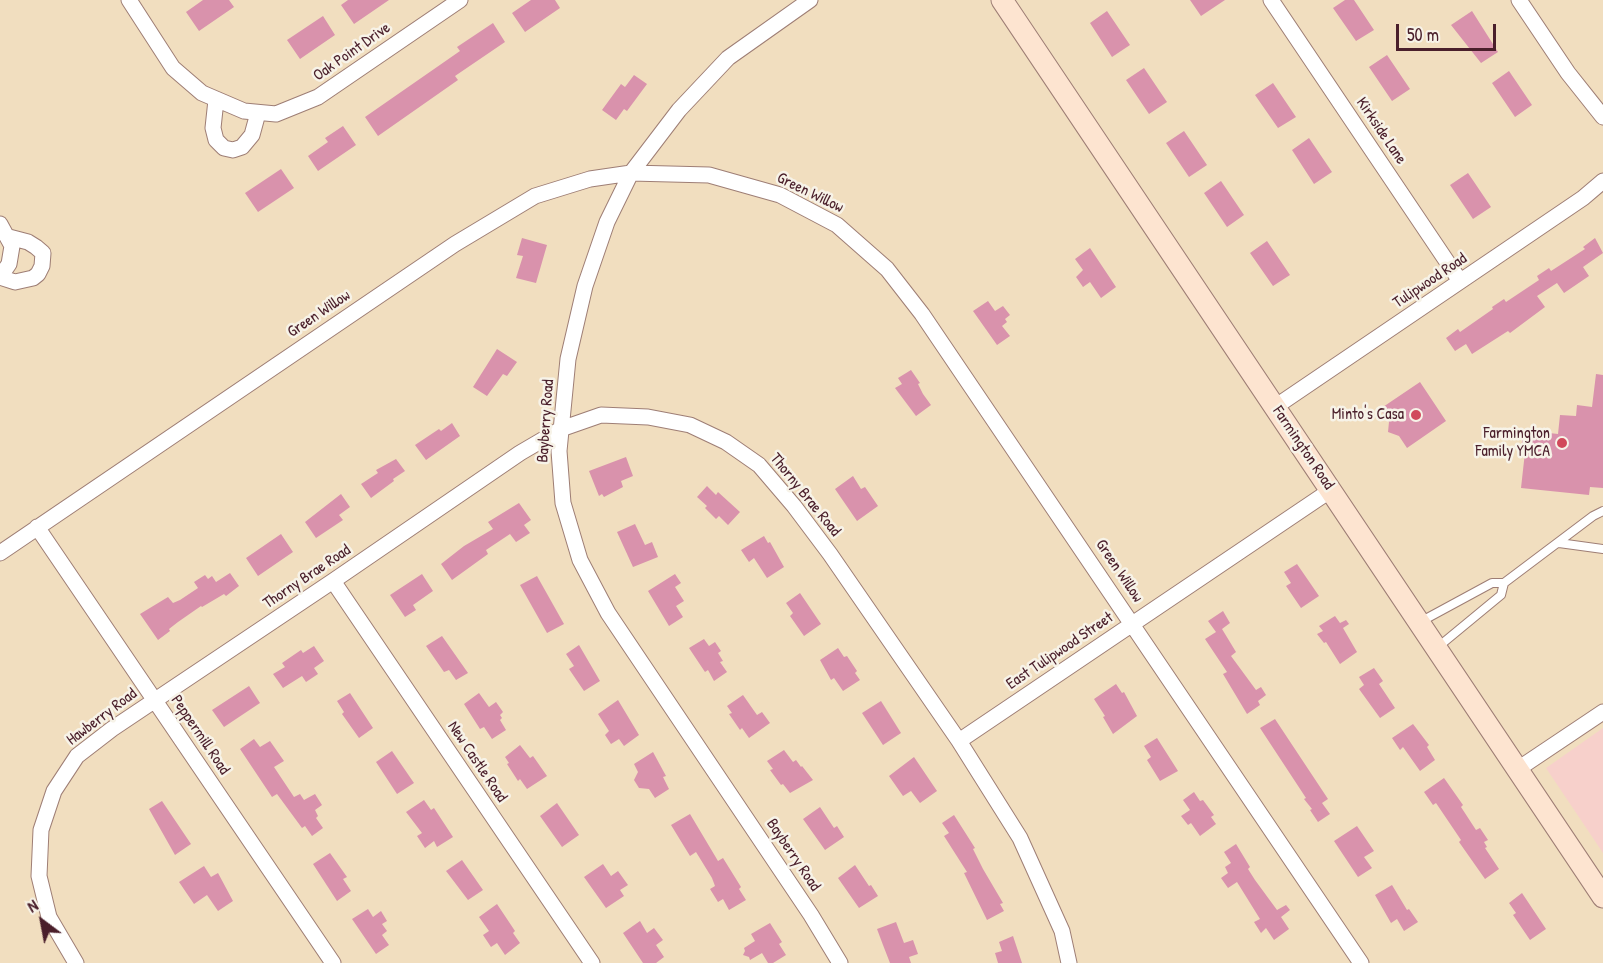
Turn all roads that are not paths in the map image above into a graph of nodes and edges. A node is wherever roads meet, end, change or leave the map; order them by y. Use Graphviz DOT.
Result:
graph roads {
  1 [pos="129,0"];
  2 [pos="460,0"];
  3 [pos="810,0"];
  4 [pos="1002,0"];
  5 [pos="1271,0"];
  6 [pos="1519,0"];
  7 [pos="216,100"];
  8 [pos="258,113"];
  9 [pos="1603,117"];
  10 [pos="632,173"];
  11 [pos="1603,181"];
  12 [pos="0,224"];
  13 [pos="9,237"];
  14 [pos="0,277"];
  15 [pos="1460,281"];
  16 [pos="1275,408"];
  17 [pos="561,429"];
  18 [pos="1331,490"];
  19 [pos="1603,511"];
  20 [pos="38,527"];
  21 [pos="1559,543"];
  22 [pos="1603,549"];
  23 [pos="0,553"];
  24 [pos="333,581"];
  25 [pos="1504,583"];
  26 [pos="1419,622"];
  27 [pos="1133,623"];
  28 [pos="1437,648"];
  29 [pos="154,700"];
  30 [pos="1603,712"];
  31 [pos="959,741"];
  32 [pos="1518,769"];
  33 [pos="1603,896"];
  34 [pos="76,963"];
  35 [pos="333,963"];
  36 [pos="592,963"];
  37 [pos="840,963"];
  38 [pos="1069,963"];
  39 [pos="1361,963"];
  1 -- 7 [label="street, Oak Point Drive"];
  2 -- 8 [label="street, Oak Point Drive"];
  3 -- 10 [label="street, Bayberry Road"];
  4 -- 16 [label="street, Farmington Road"];
  5 -- 15 [label="street, Kirkside Lane"];
  6 -- 9 [label="street"];
  7 -- 8 [label="street, Oak Point Drive"];
  7 -- 8 [label="street"];
  10 -- 17 [label="street, Bayberry Road"];
  10 -- 20 [label="street, Green Willow"];
  10 -- 27 [label="street, Green Willow"];
  11 -- 15 [label="street, Tulipwood Road"];
  12 -- 13 [label="street"];
  13 -- 14 [label="street"];
  13 -- 14 [label="street"];
  15 -- 16 [label="street, Tulipwood Road"];
  16 -- 18 [label="street, Farmington Road"];
  17 -- 24 [label="street, Thorny Brae Road"];
  17 -- 31 [label="street, Thorny Brae Road"];
  17 -- 37 [label="street, Bayberry Road"];
  18 -- 26 [label="street, Farmington Road"];
  18 -- 27 [label="street, East Tulipwood Street"];
  19 -- 21 [label="lane"];
  20 -- 23 [label="street, Green Willow"];
  20 -- 29 [label="street, Peppermill Road"];
  21 -- 22 [label="lane"];
  21 -- 25 [label="lane"];
  24 -- 29 [label="street, Thorny Brae Road"];
  24 -- 36 [label="street, New Castle Road"];
  25 -- 26 [label="lane"];
  25 -- 28 [label="lane"];
  26 -- 28 [label="street, Farmington Road"];
  27 -- 31 [label="street, East Tulipwood Street"];
  27 -- 39 [label="street, Green Willow"];
  28 -- 32 [label="street, Farmington Road"];
  29 -- 34 [label="street, Hawberry Road"];
  29 -- 35 [label="street, Peppermill Road"];
  30 -- 32 [label="street"];
  31 -- 38 [label="street, Thorny Brae Road"];
  32 -- 33 [label="street, Farmington Road"];
}
